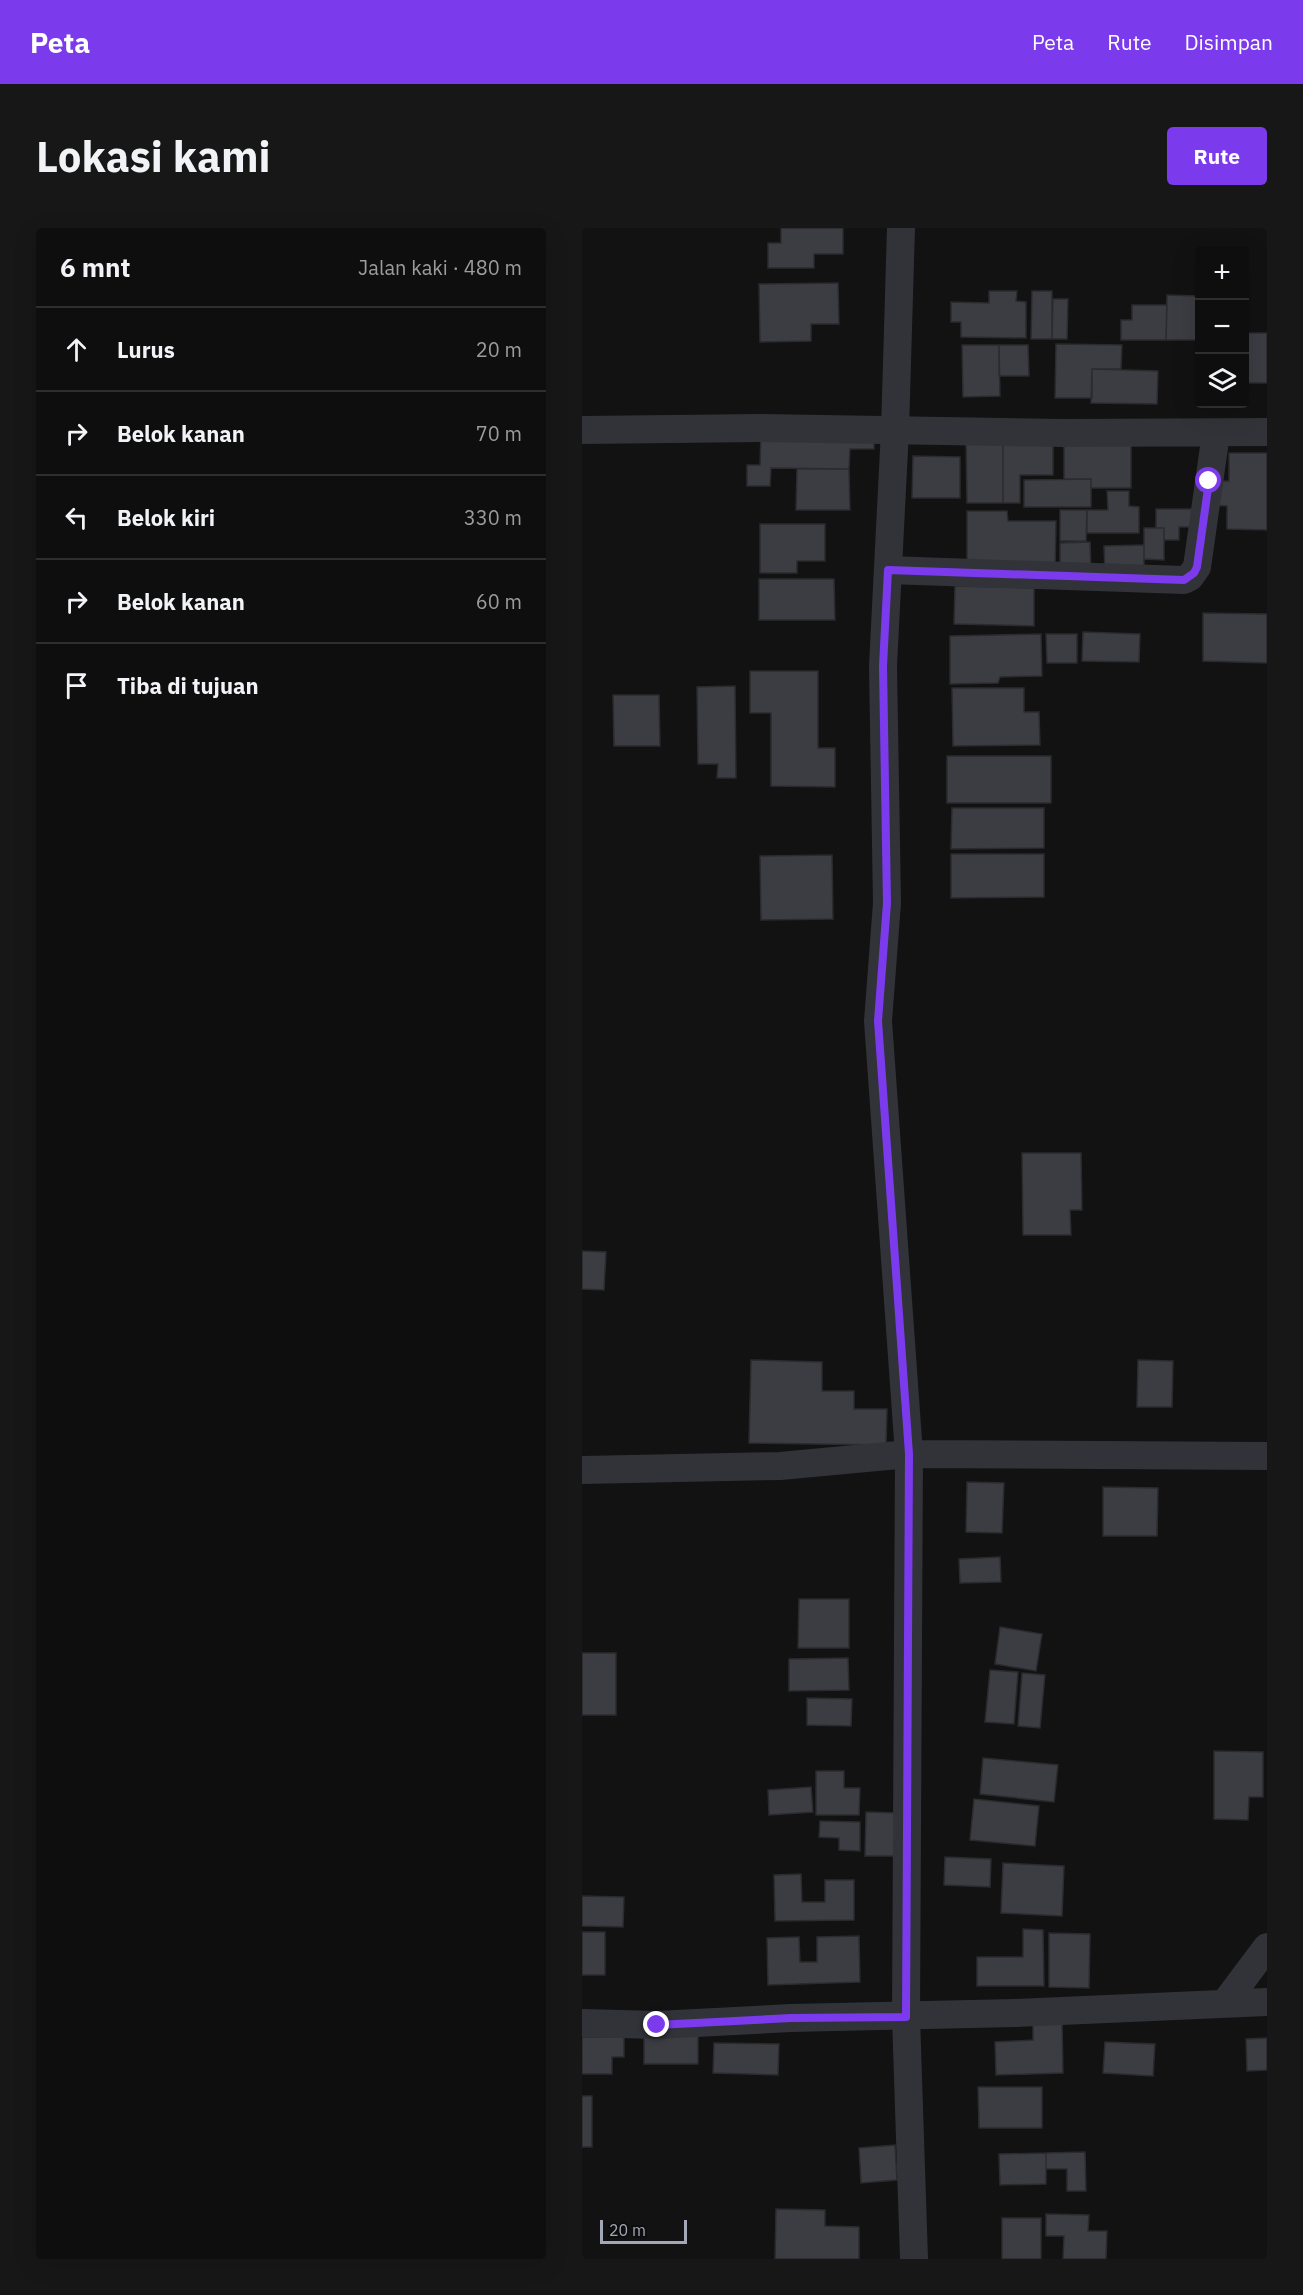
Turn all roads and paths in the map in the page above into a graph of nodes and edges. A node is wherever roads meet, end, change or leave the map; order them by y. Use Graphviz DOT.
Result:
graph roads {
  1 [pos="902,228"];
  2 [pos="582,430"];
  3 [pos="895,430"];
  4 [pos="1267,432"];
  5 [pos="1215,433"];
  6 [pos="888,570"];
  7 [pos="909,1454"];
  8 [pos="1267,1456"];
  9 [pos="582,1470"];
  10 [pos="1267,1947"];
  11 [pos="1267,2002"];
  12 [pos="1224,2003"];
  13 [pos="906,2017"];
  14 [pos="582,2023"];
  15 [pos="914,2259"];
  1 -- 3 [label="street"];
  2 -- 3 [label="street"];
  3 -- 5 [label="street"];
  3 -- 6 [label="street"];
  4 -- 5 [label="street"];
  5 -- 6 [label="street"];
  6 -- 7 [label="street"];
  7 -- 8 [label="street"];
  7 -- 9 [label="street"];
  7 -- 13 [label="street"];
  10 -- 12 [label="street"];
  11 -- 12 [label="street"];
  12 -- 13 [label="street"];
  13 -- 14 [label="street"];
  13 -- 15 [label="street"];
}
